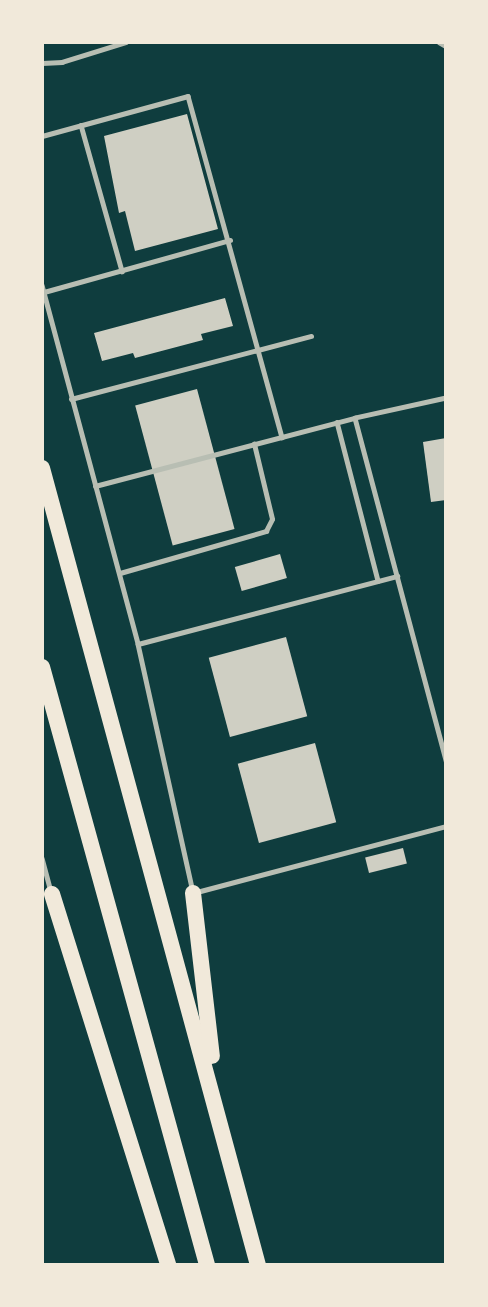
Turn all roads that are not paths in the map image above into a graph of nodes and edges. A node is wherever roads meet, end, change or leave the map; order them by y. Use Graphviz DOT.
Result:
graph roads {
  1 [pos="126,42"];
  2 [pos="439,42"];
  3 [pos="445,45"];
  4 [pos="42,63"];
  5 [pos="81,125"];
  6 [pos="42,136"];
  7 [pos="230,240"];
  8 [pos="122,271"];
  9 [pos="42,285"];
  10 [pos="44,292"];
  11 [pos="311,336"];
  12 [pos="260,349"];
  13 [pos="446,398"];
  14 [pos="71,399"];
  15 [pos="355,418"];
  16 [pos="337,422"];
  17 [pos="282,437"];
  18 [pos="254,444"];
  19 [pos="42,468"];
  20 [pos="95,486"];
  21 [pos="120,573"];
  22 [pos="397,576"];
  23 [pos="378,581"];
  24 [pos="138,644"];
  25 [pos="42,667"];
  26 [pos="446,761"];
  27 [pos="446,825"];
  28 [pos="42,858"];
  29 [pos="193,893"];
  30 [pos="52,894"];
  31 [pos="219,1115"];
  32 [pos="168,1265"];
  33 [pos="207,1265"];
  34 [pos="258,1265"];
  1 -- 4 [label="lane"];
  2 -- 3 [label="lane"];
  5 -- 6 [label="lane"];
  5 -- 7 [label="lane"];
  5 -- 8 [label="lane"];
  7 -- 8 [label="lane"];
  7 -- 12 [label="lane"];
  8 -- 10 [label="lane"];
  9 -- 10 [label="lane"];
  10 -- 14 [label="lane"];
  11 -- 12 [label="lane"];
  12 -- 14 [label="lane"];
  12 -- 17 [label="lane"];
  13 -- 15 [label="lane"];
  14 -- 20 [label="lane"];
  15 -- 16 [label="lane"];
  15 -- 22 [label="lane"];
  16 -- 17 [label="lane"];
  16 -- 23 [label="lane"];
  17 -- 18 [label="lane"];
  18 -- 20 [label="lane"];
  18 -- 21 [label="lane"];
  19 -- 31 [label="highway"];
  20 -- 21 [label="lane"];
  21 -- 24 [label="lane"];
  22 -- 23 [label="lane"];
  22 -- 26 [label="lane"];
  23 -- 24 [label="lane"];
  24 -- 29 [label="lane"];
  25 -- 33 [label="highway"];
  27 -- 29 [label="lane"];
  28 -- 30 [label="lane"];
  29 -- 31 [label="highway"];
  30 -- 32 [label="highway"];
  31 -- 34 [label="highway"];
}
